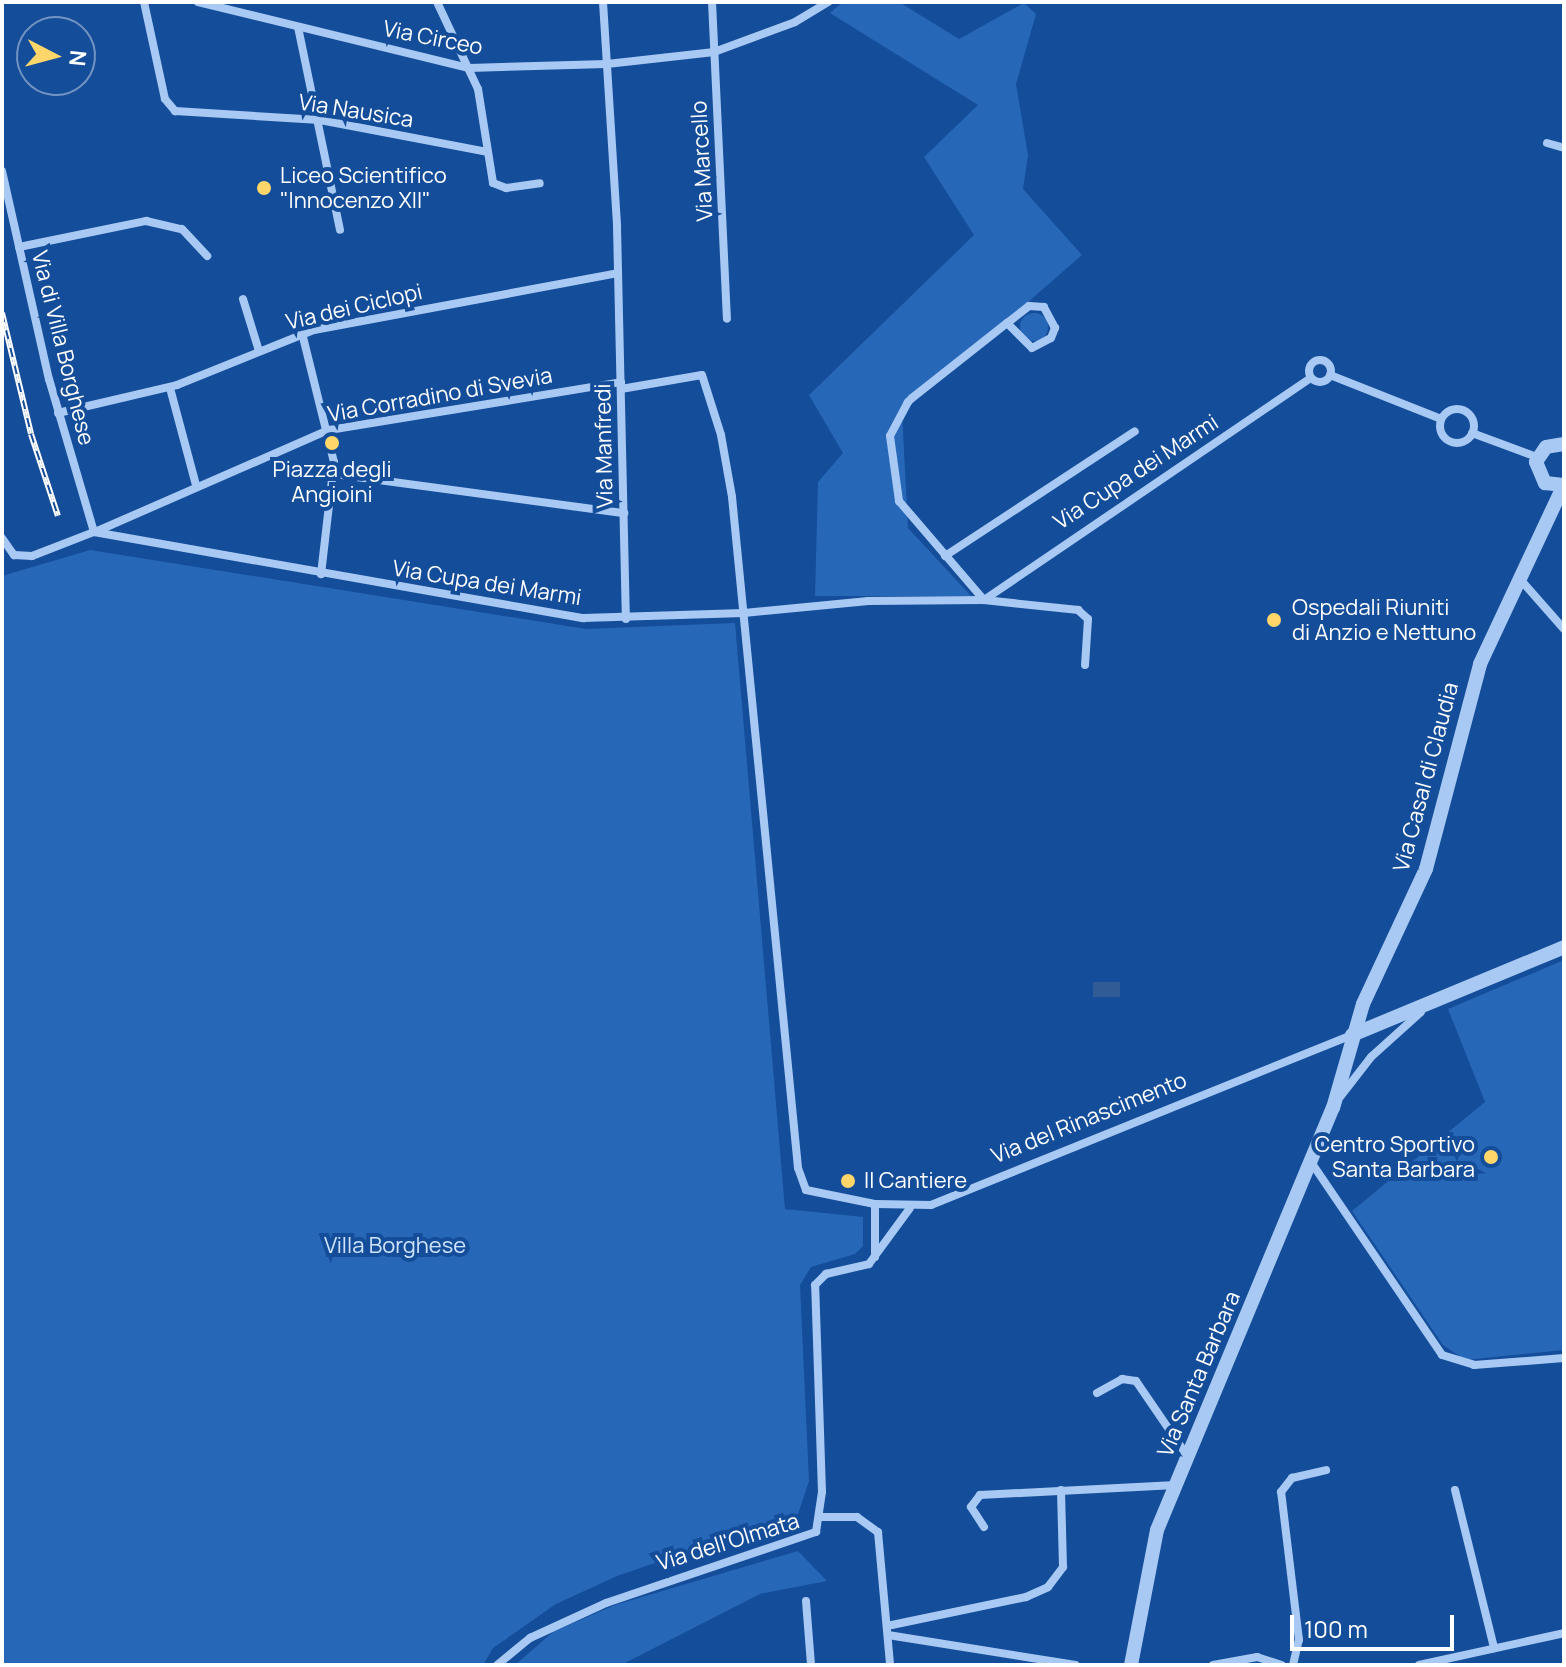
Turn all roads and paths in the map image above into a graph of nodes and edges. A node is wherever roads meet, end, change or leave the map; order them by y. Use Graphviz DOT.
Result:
graph roads {
  1 [pos="144,2"];
  2 [pos="198,2"];
  3 [pos="437,2"];
  4 [pos="603,2"];
  5 [pos="712,2"];
  6 [pos="828,2"];
  7 [pos="298,27"];
  8 [pos="714,52"];
  9 [pos="607,64"];
  10 [pos="469,68"];
  11 [pos="320,120"];
  12 [pos="1547,143"];
  13 [pos="1564,148"];
  14 [pos="487,152"];
  15 [pos="2,171"];
  16 [pos="540,183"];
  17 [pos="340,230"];
  18 [pos="19,247"];
  19 [pos="207,256"];
  20 [pos="618,273"];
  21 [pos="243,299"];
  22 [pos="727,319"];
  23 [pos="1007,323"];
  24 [pos="302,333"];
  25 [pos="259,351"];
  26 [pos="1330,375"];
  27 [pos="1311,378"];
  28 [pos="621,386"];
  29 [pos="170,388"];
  30 [pos="58,413"];
  31 [pos="1441,419"];
  32 [pos="329,430"];
  33 [pos="1135,431"];
  34 [pos="1472,433"];
  35 [pos="1562,443"];
  36 [pos="1537,457"];
  37 [pos="334,474"];
  38 [pos="1541,478"];
  39 [pos="196,485"];
  40 [pos="1564,485"];
  41 [pos="624,513"];
  42 [pos="1540,530"];
  43 [pos="94,532"];
  44 [pos="2,538"];
  45 [pos="945,556"];
  46 [pos="321,574"];
  47 [pos="1519,577"];
  48 [pos="984,600"];
  49 [pos="744,613"];
  50 [pos="626,619"];
  51 [pos="1564,629"];
  52 [pos="1085,665"];
  53 [pos="1564,947"];
  54 [pos="1439,998"];
  55 [pos="1352,1035"];
  56 [pos="1333,1108"];
  57 [pos="1311,1161"];
  58 [pos="875,1204"];
  59 [pos="910,1208"];
  60 [pos="875,1258"];
  61 [pos="1564,1358"];
  62 [pos="1097,1393"];
  63 [pos="1188,1457"];
  64 [pos="1326,1470"];
  65 [pos="1177,1485"];
  66 [pos="1061,1490"];
  67 [pos="1455,1490"];
  68 [pos="822,1517"];
  69 [pos="984,1527"];
  70 [pos="806,1601"];
  71 [pos="888,1630"];
  72 [pos="1564,1633"];
  73 [pos="1494,1648"];
  74 [pos="497,1665"];
  75 [pos="811,1665"];
  76 [pos="890,1665"];
  77 [pos="1076,1665"];
  78 [pos="1131,1665"];
  79 [pos="1213,1665"];
  80 [pos="1282,1665"];
  81 [pos="1293,1665"];
  82 [pos="1419,1665"];
  1 -- 11 [label="street, Via Nausica"];
  2 -- 7 [label="street, Via Circeo"];
  3 -- 10 [label="street"];
  4 -- 9 [label="street, Via Manfredi"];
  5 -- 8 [label="street, Via Marcello"];
  6 -- 8 [label="street, Via Circeo"];
  7 -- 10 [label="street, Via Circeo"];
  7 -- 11 [label="street"];
  8 -- 9 [label="street, Via Circeo"];
  8 -- 22 [label="street, Via Marcello"];
  9 -- 10 [label="street, Via Circeo"];
  9 -- 20 [label="street, Via Manfredi"];
  10 -- 14 [label="street"];
  11 -- 14 [label="street, Via Nausica"];
  11 -- 17 [label="street"];
  12 -- 13 [label="street"];
  14 -- 16 [label="street"];
  15 -- 18 [label="street, Via di Villa Borghese"];
  18 -- 19 [label="street"];
  18 -- 30 [label="street, Via di Villa Borghese"];
  20 -- 24 [label="street, Via dei Ciclopi"];
  20 -- 28 [label="street, Via Manfredi"];
  21 -- 25 [label="street"];
  23 -- 23 [label="street"];
  23 -- 45 [label="street"];
  24 -- 25 [label="street, Via dei Ciclopi"];
  24 -- 32 [label="street"];
  25 -- 29 [label="street, Via dei Ciclopi"];
  26 -- 27 [label="street"];
  26 -- 27 [label="street"];
  26 -- 31 [label="street"];
  27 -- 48 [label="street, Via Cupa dei Marmi"];
  28 -- 32 [label="street, Via Corradino di Svevia"];
  28 -- 41 [label="street, Via Manfredi"];
  28 -- 49 [label="street, Via Corradino di Svevia"];
  29 -- 30 [label="street, Via dei Ciclopi"];
  29 -- 39 [label="street"];
  30 -- 43 [label="street, Via di Villa Borghese"];
  31 -- 34 [label="street"];
  31 -- 34 [label="street"];
  32 -- 37 [label="street"];
  32 -- 39 [label="street, Via Corradino di Svevia"];
  33 -- 45 [label="street"];
  34 -- 36 [label="street"];
  35 -- 36 [label="street"];
  36 -- 38 [label="street, Via Casal di Claudia"];
  37 -- 41 [label="street"];
  37 -- 46 [label="street"];
  38 -- 40 [label="street, Via Casal di Claudia"];
  38 -- 42 [label="street, Via Casal di Claudia"];
  39 -- 43 [label="street, Via Corradino di Svevia"];
  40 -- 42 [label="street, Via Casal di Claudia"];
  41 -- 50 [label="street, Via Manfredi"];
  42 -- 47 [label="street, Via Casal di Claudia"];
  43 -- 44 [label="street, bridge"];
  43 -- 46 [label="street, Via Cupa dei Marmi"];
  45 -- 48 [label="street"];
  46 -- 50 [label="street, Via Cupa dei Marmi"];
  47 -- 51 [label="street"];
  47 -- 55 [label="street, Via Casal di Claudia"];
  48 -- 49 [label="street, Via Cupa dei Marmi"];
  48 -- 52 [label="street, Via Cupa dei Marmi"];
  49 -- 50 [label="street, Via Cupa dei Marmi"];
  49 -- 58 [label="street, Via del Rinascimento"];
  53 -- 54 [label="street, Via del Rinascimento"];
  54 -- 55 [label="street, Via del Rinascimento"];
  54 -- 56 [label="street, Via Santa Barbara"];
  55 -- 56 [label="street, Via Santa Barbara"];
  55 -- 59 [label="street, Via del Rinascimento"];
  56 -- 57 [label="street, Via Santa Barbara"];
  57 -- 61 [label="street"];
  57 -- 63 [label="street, Via Santa Barbara"];
  58 -- 59 [label="street, Via del Rinascimento"];
  58 -- 60 [label="street"];
  59 -- 60 [label="street"];
  60 -- 68 [label="street, Via dell'Olmata"];
  62 -- 63 [label="street"];
  63 -- 65 [label="street, Via Santa Barbara"];
  64 -- 81 [label="street"];
  65 -- 66 [label="street"];
  65 -- 78 [label="street, Via Santa Barbara"];
  66 -- 69 [label="street"];
  66 -- 71 [label="street"];
  67 -- 73 [label="street"];
  68 -- 71 [label="street"];
  68 -- 74 [label="street, Via dell'Olmata"];
  70 -- 75 [label="street"];
  71 -- 76 [label="street"];
  71 -- 77 [label="street"];
  72 -- 73 [label="street"];
  73 -- 82 [label="street"];
  79 -- 80 [label="street"];
}
